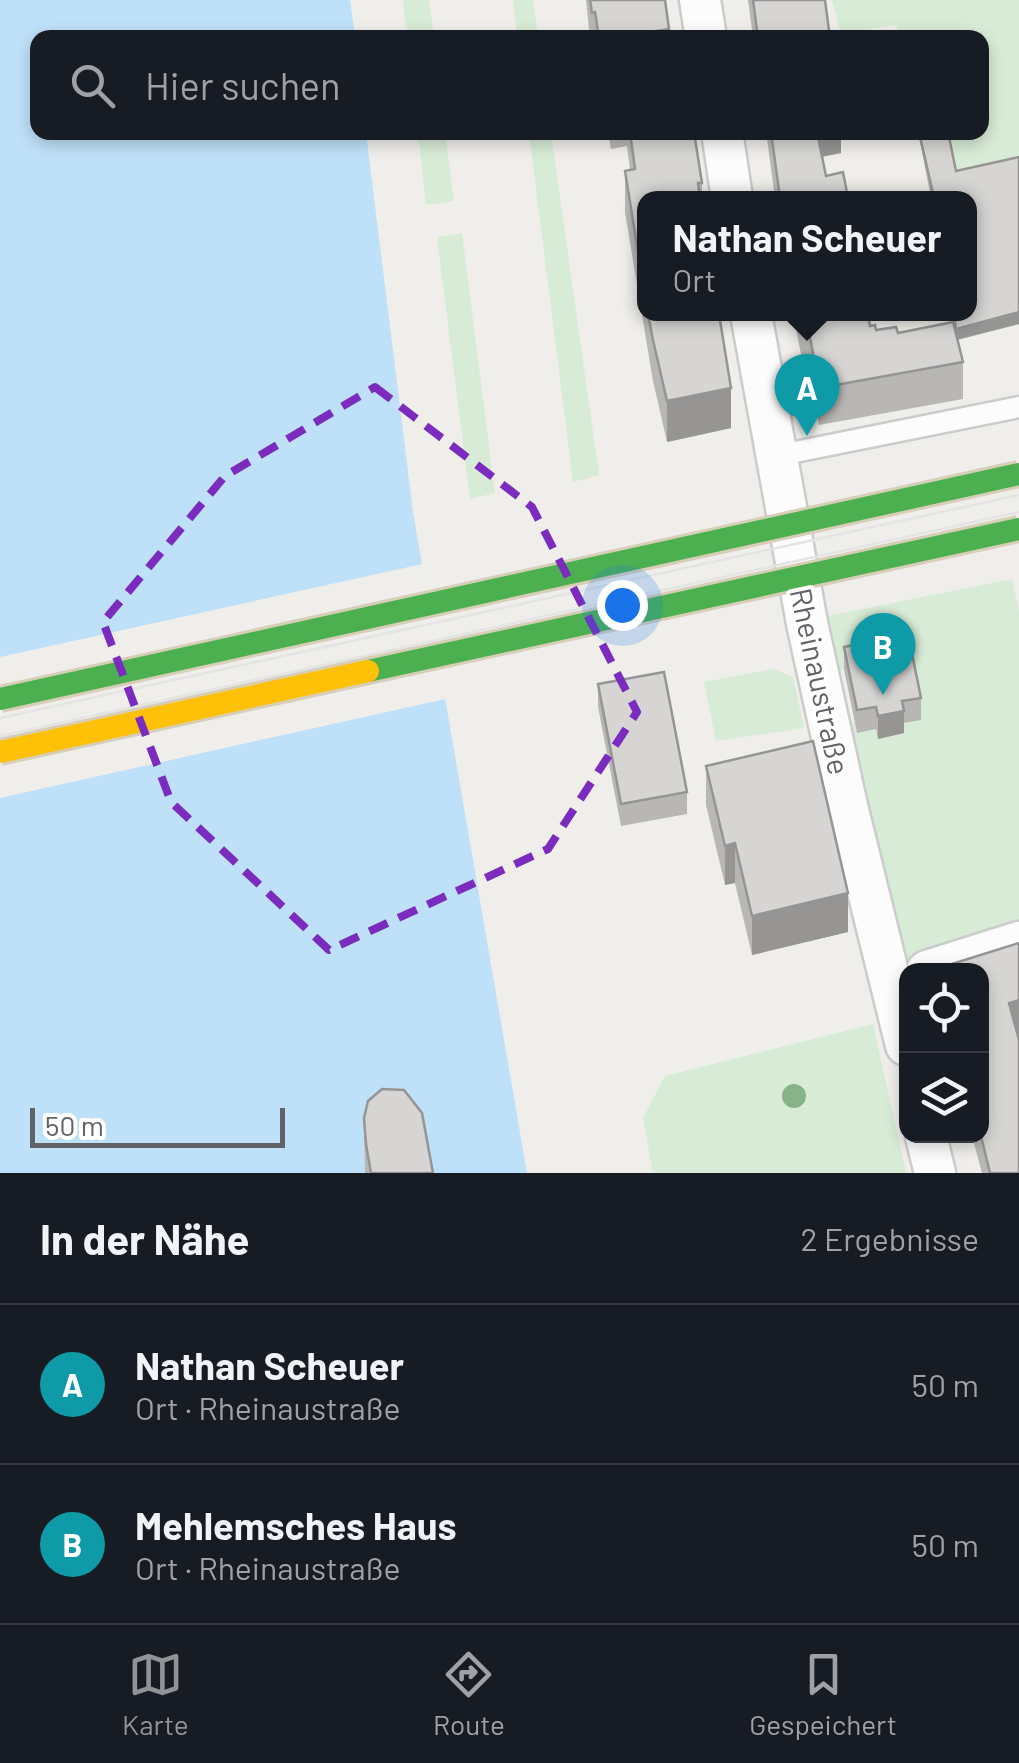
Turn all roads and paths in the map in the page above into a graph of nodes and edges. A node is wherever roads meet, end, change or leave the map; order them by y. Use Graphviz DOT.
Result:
graph roads {
  1 [pos="700,0"];
  2 [pos="705,30"];
  3 [pos="723,140"];
  4 [pos="731,191"];
  5 [pos="752,321"];
  6 [pos="1019,407"];
  7 [pos="775,456"];
  8 [pos="1019,474"];
  9 [pos="1019,529"];
  10 [pos="0,699"];
  11 [pos="0,752"];
  12 [pos="1019,942"];
  13 [pos="904,963"];
  14 [pos="953,963"];
  15 [pos="928,1143"];
  16 [pos="934,1173"];
  1 -- 2 [label="street"];
  3 -- 4 [label="street"];
  5 -- 7 [label="street, Rheinaustraße"];
  6 -- 7 [label="lane"];
  7 -- 13 [label="street, Rheinaustraße"];
  8 -- 10 [label="main road, bridge"];
  9 -- 11 [label="main road, bridge"];
  12 -- 14 [label="street"];
  15 -- 16 [label="street"];
}
